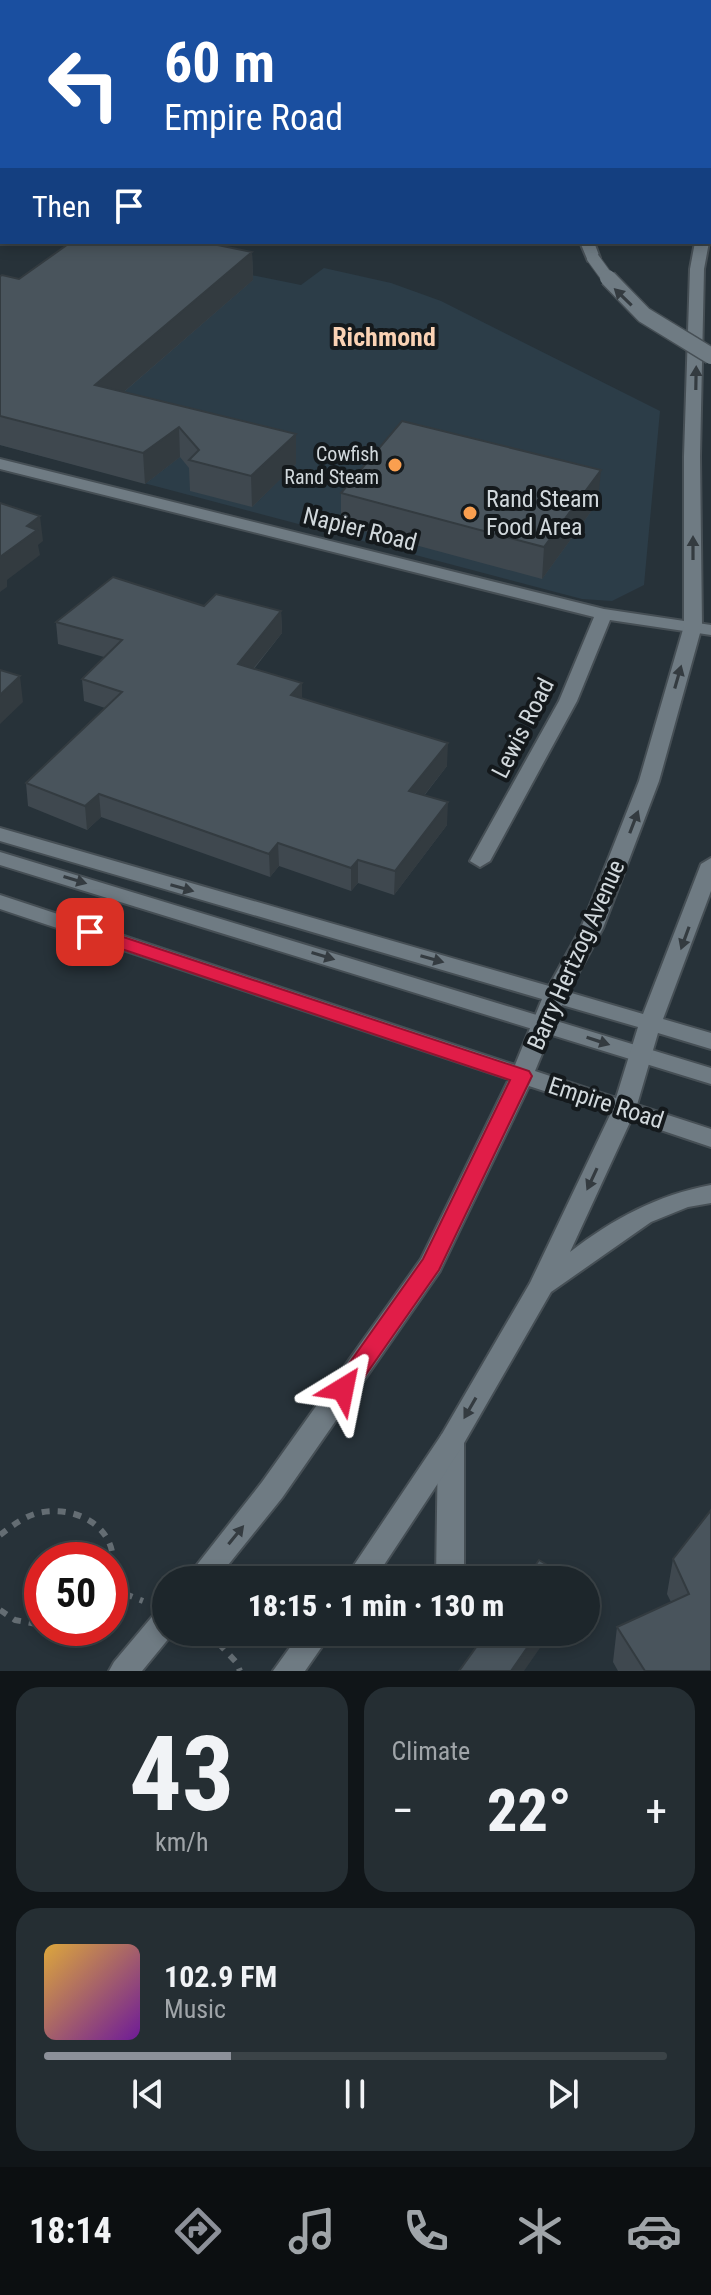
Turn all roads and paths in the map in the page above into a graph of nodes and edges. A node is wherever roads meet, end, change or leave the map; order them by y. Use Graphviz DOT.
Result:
graph roads {
  1 [pos="588,244"];
  2 [pos="702,244"];
  3 [pos="711,356"];
  4 [pos="0,464"];
  5 [pos="604,614"];
  6 [pos="702,628"];
  7 [pos="0,834"];
  8 [pos="0,858"];
  9 [pos="480,861"];
  10 [pos="711,864"];
  11 [pos="0,902"];
  12 [pos="555,995"];
  13 [pos="651,1023"];
  14 [pos="545,1024"];
  15 [pos="711,1041"];
  16 [pos="639,1054"];
  17 [pos="522,1076"];
  18 [pos="711,1076"];
  19 [pos="625,1108"];
  20 [pos="711,1138"];
  21 [pos="711,1194"];
  22 [pos="541,1287"];
  23 [pos="451,1442"];
  24 [pos="0,1520"];
  25 [pos="9,1526"];
  26 [pos="0,1535"];
  27 [pos="110,1542"];
  28 [pos="210,1566"];
  29 [pos="367,1566"];
  30 [pos="450,1566"];
  31 [pos="0,1610"];
  32 [pos="24,1622"];
  33 [pos="152,1638"];
  34 [pos="221,1646"];
  35 [pos="307,1646"];
  36 [pos="124,1671"];
  37 [pos="240,1671"];
  38 [pos="288,1671"];
  3 -- 1 [label="main road, one-way, bridge"];
  6 -- 2 [label="main road, Barry Hertzog Avenue, one-way"];
  4 -- 5 [label="main road, Napier Road"];
  5 -- 6 [label="main road, Napier Road"];
  5 -- 9 [label="main road, Lewis Road"];
  12 -- 6 [label="main road, Barry Hertzog Avenue, one-way"];
  7 -- 12 [label="main road, one-way"];
  8 -- 14 [label="main road, one-way"];
  10 -- 13 [label="main road, one-way"];
  11 -- 17 [label="main road, Empire Road"];
  12 -- 13 [label="main road"];
  12 -- 14 [label="main road, Barry Hertzog Avenue"];
  13 -- 15 [label="main road"];
  13 -- 16 [label="main road"];
  14 -- 16 [label="main road, one-way"];
  14 -- 17 [label="main road, Barry Hertzog Avenue"];
  16 -- 18 [label="main road"];
  16 -- 19 [label="main road"];
  17 -- 19 [label="main road, Empire Road"];
  28 -- 17 [label="main road, Barry Hertzog Avenue, one-way"];
  19 -- 20 [label="main road, Empire Road"];
  19 -- 22 [label="main road, one-way"];
  21 -- 22 [label="main road"];
  22 -- 23 [label="main road, one-way"];
  23 -- 29 [label="main road"];
  23 -- 30 [label="main road"];
  24 -- 25 [label="path"];
  25 -- 26 [label="path"];
  25 -- 27 [label="path"];
  31 -- 32 [label="path"];
  33 -- 36 [label="main road"];
  34 -- 37 [label="path"];
  35 -- 38 [label="main road"];
}
